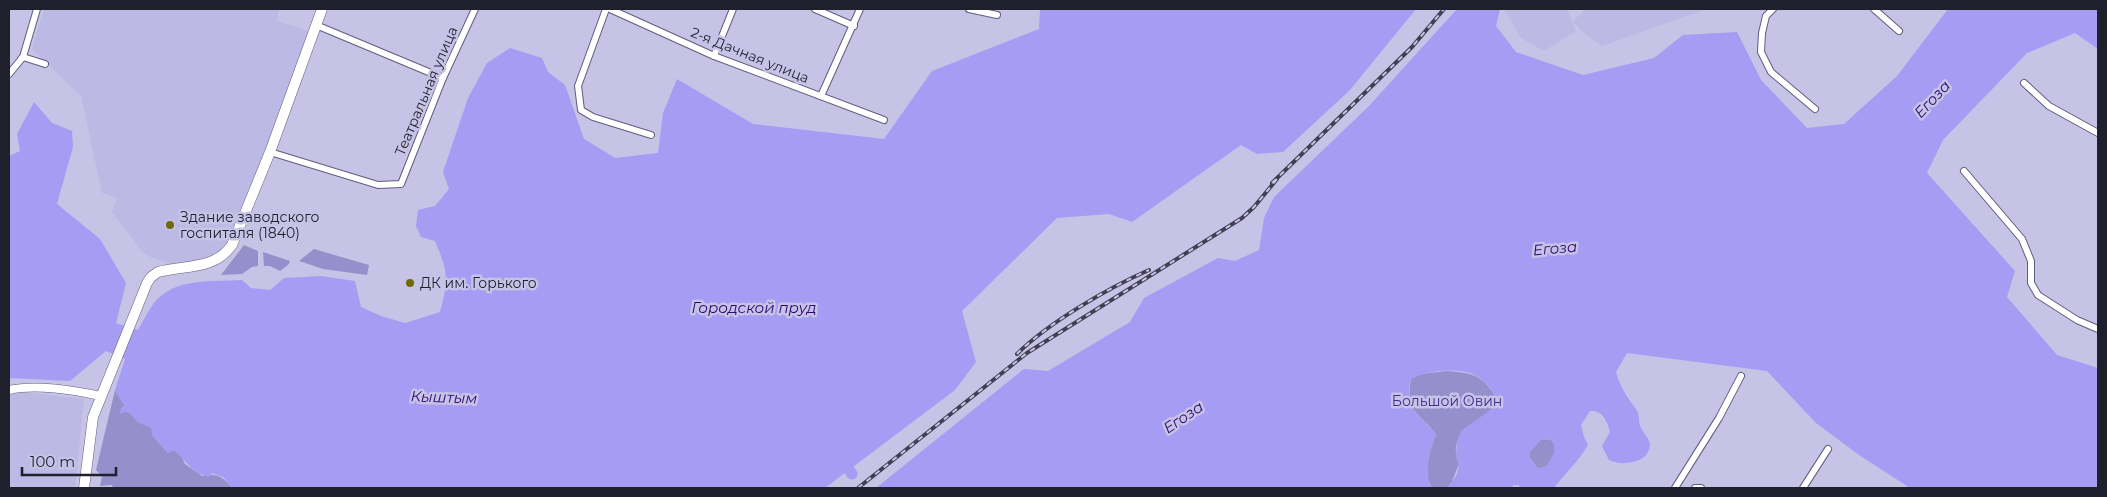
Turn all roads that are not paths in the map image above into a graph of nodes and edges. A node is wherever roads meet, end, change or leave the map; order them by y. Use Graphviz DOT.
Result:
graph roads {
  1 [pos="37,9"];
  2 [pos="322,9"];
  3 [pos="475,9"];
  4 [pos="608,9"];
  5 [pos="732,9"];
  6 [pos="815,9"];
  7 [pos="860,9"];
  8 [pos="969,9"];
  9 [pos="1773,9"];
  10 [pos="1874,9"];
  11 [pos="997,15"];
  12 [pos="316,26"];
  13 [pos="854,26"];
  14 [pos="1899,31"];
  15 [pos="714,56"];
  16 [pos="23,57"];
  17 [pos="45,64"];
  18 [pos="9,70"];
  19 [pos="9,74"];
  20 [pos="443,78"];
  21 [pos="2024,83"];
  22 [pos="820,96"];
  23 [pos="1815,109"];
  24 [pos="884,120"];
  25 [pos="2098,133"];
  26 [pos="651,135"];
  27 [pos="270,152"];
  28 [pos="1964,171"];
  29 [pos="2098,329"];
  30 [pos="1741,376"];
  31 [pos="9,390"];
  32 [pos="100,396"];
  33 [pos="1828,449"];
  34 [pos="84,488"];
  35 [pos="1675,488"];
  36 [pos="1695,488"];
  37 [pos="1701,488"];
  38 [pos="1803,488"];
  1 -- 16 [label="street"];
  2 -- 12 [label="main road"];
  3 -- 20 [label="street, Театральная улица"];
  4 -- 15 [label="street, 2-я Дачная улица"];
  4 -- 26 [label="street"];
  5 -- 15 [label="street"];
  6 -- 13 [label="street"];
  7 -- 13 [label="street"];
  8 -- 11 [label="street"];
  9 -- 23 [label="street"];
  10 -- 14 [label="street"];
  12 -- 20 [label="street"];
  12 -- 27 [label="main road"];
  13 -- 22 [label="street"];
  15 -- 22 [label="street, 2-я Дачная улица"];
  16 -- 17 [label="street"];
  16 -- 18 [label="street"];
  16 -- 19 [label="street"];
  20 -- 27 [label="street, Театральная улица"];
  21 -- 25 [label="street"];
  22 -- 24 [label="street, 2-я Дачная улица"];
  27 -- 32 [label="main road"];
  28 -- 29 [label="street"];
  30 -- 35 [label="street"];
  31 -- 32 [label="street"];
  32 -- 34 [label="main road"];
  33 -- 38 [label="street"];
  36 -- 37 [label="street"];
}
